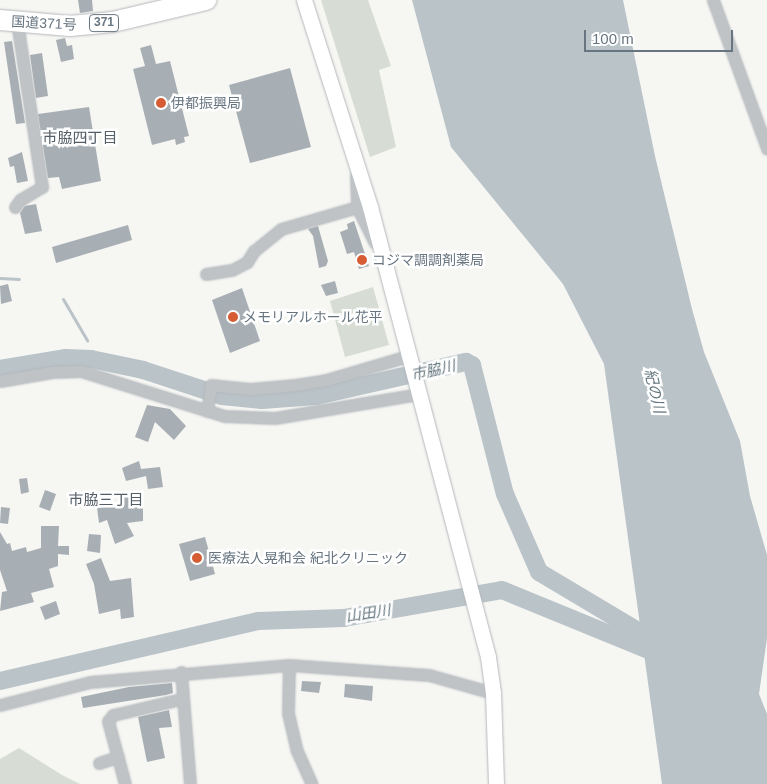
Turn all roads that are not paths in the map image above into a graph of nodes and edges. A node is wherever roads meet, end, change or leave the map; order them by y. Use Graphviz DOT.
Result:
graph roads {
  1 [pos="206,0"];
  2 [pos="304,0"];
  3 [pos="713,0"];
  4 [pos="9,21"];
  5 [pos="767,148"];
  6 [pos="355,157"];
  7 [pos="356,206"];
  8 [pos="15,208"];
  9 [pos="384,262"];
  10 [pos="206,274"];
  11 [pos="408,356"];
  12 [pos="0,379"];
  13 [pos="418,394"];
  14 [pos="207,411"];
  15 [pos="289,665"];
  16 [pos="181,672"];
  17 [pos="493,693"];
  18 [pos="181,699"];
  19 [pos="0,705"];
  20 [pos="118,756"];
  21 [pos="99,763"];
  22 [pos="125,784"];
  23 [pos="190,784"];
  24 [pos="312,784"];
  25 [pos="496,784"];
  1 -- 4 [label="highway, 国道371号 / 371"];
  2 -- 6 [label="street"];
  3 -- 5 [label="street"];
  4 -- 8 [label="street"];
  6 -- 7 [label="street"];
  6 -- 9 [label="street"];
  7 -- 9 [label="street"];
  7 -- 10 [label="street"];
  9 -- 11 [label="street"];
  11 -- 13 [label="street"];
  11 -- 14 [label="street"];
  12 -- 14 [label="street"];
  13 -- 14 [label="street"];
  13 -- 17 [label="street"];
  15 -- 16 [label="street"];
  15 -- 17 [label="street"];
  15 -- 24 [label="street"];
  16 -- 18 [label="street"];
  16 -- 19 [label="street"];
  17 -- 25 [label="street"];
  18 -- 20 [label="street"];
  18 -- 23 [label="street"];
  20 -- 21 [label="street"];
  20 -- 22 [label="street"];
}
